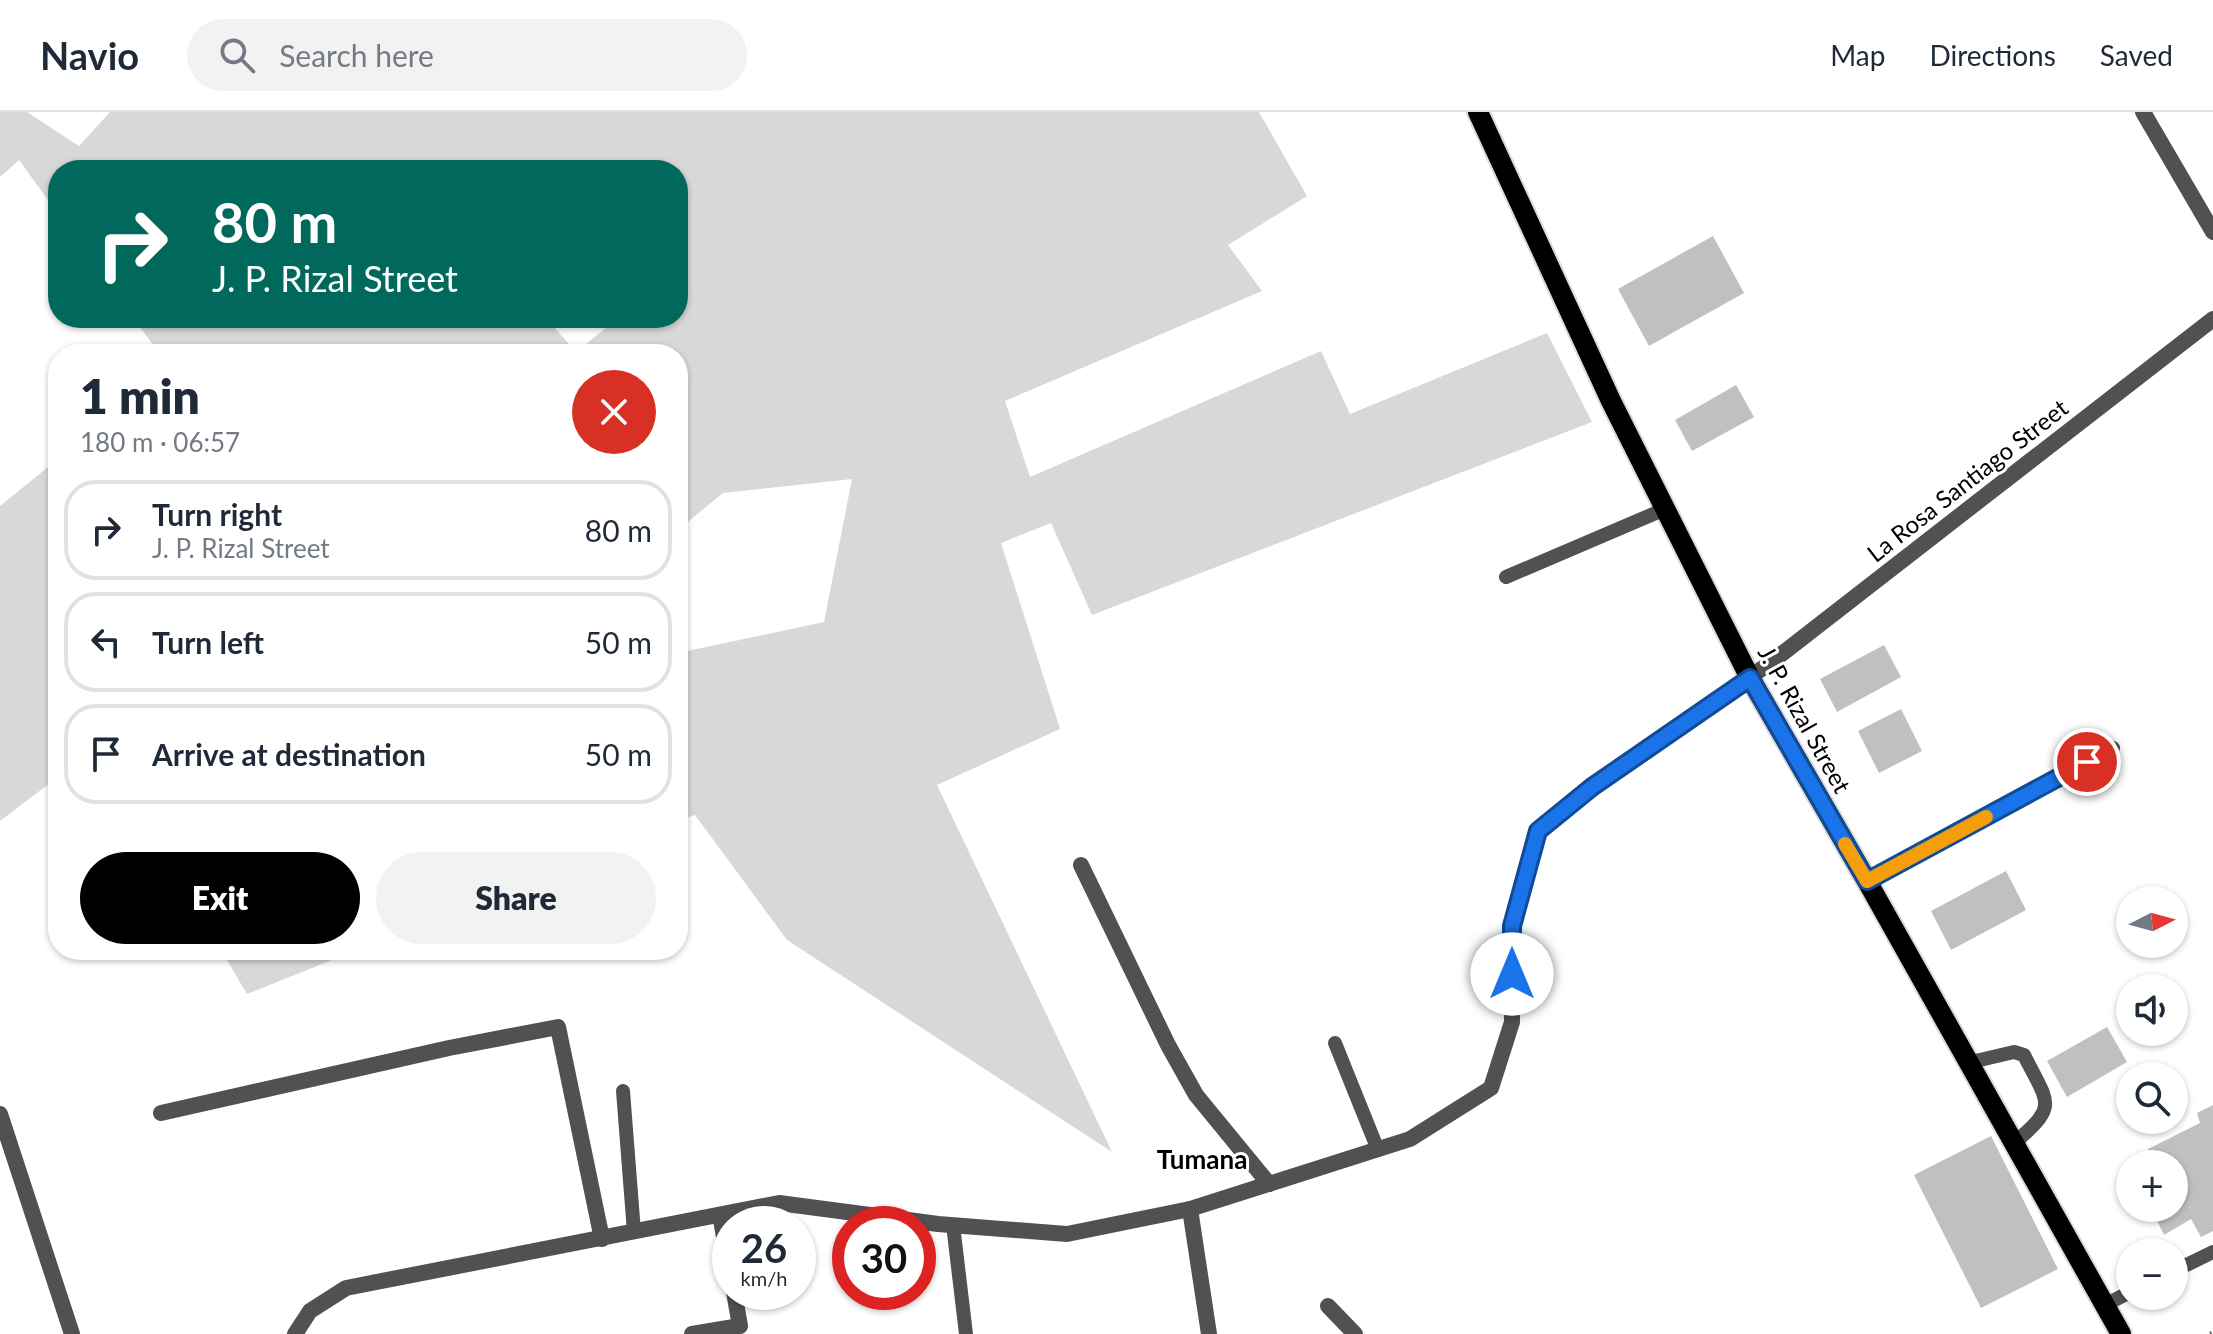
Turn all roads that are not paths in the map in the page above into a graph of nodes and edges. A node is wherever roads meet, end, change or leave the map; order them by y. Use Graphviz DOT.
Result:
graph roads {
  1 [pos="1478,112"];
  2 [pos="2143,112"];
  3 [pos="2213,232"];
  4 [pos="2213,319"];
  5 [pos="1665,509"];
  6 [pos="1506,577"];
  7 [pos="1750,678"];
  8 [pos="2113,748"];
  9 [pos="1081,865"];
  10 [pos="1867,881"];
  11 [pos="1335,1043"];
  12 [pos="1967,1063"];
  13 [pos="623,1091"];
  14 [pos="161,1113"];
  15 [pos="0,1114"];
  16 [pos="2013,1144"];
  17 [pos="1378,1150"];
  18 [pos="1269,1184"];
  19 [pos="764,1206"];
  20 [pos="803,1206"];
  21 [pos="816,1208"];
  22 [pos="1190,1209"];
  23 [pos="712,1217"];
  24 [pos="953,1225"];
  25 [pos="634,1232"];
  26 [pos="602,1239"];
  27 [pos="2213,1252"];
  28 [pos="2188,1264"];
  29 [pos="2116,1299"];
  30 [pos="2105,1305"];
  31 [pos="1328,1306"];
  32 [pos="737,1310"];
  33 [pos="72,1334"];
  34 [pos="295,1334"];
  35 [pos="692,1334"];
  36 [pos="966,1334"];
  37 [pos="1209,1334"];
  38 [pos="1355,1334"];
  39 [pos="2121,1334"];
  1 -- 5 [label="main road, J. P. Rizal Street"];
  2 -- 3 [label="street"];
  4 -- 7 [label="street, La Rosa Santiago Street"];
  5 -- 6 [label="lane"];
  5 -- 7 [label="main road, J. P. Rizal Street"];
  7 -- 10 [label="main road, J. P. Rizal Street"];
  7 -- 17 [label="street, La Rosa Santiago Street"];
  8 -- 10 [label="lane"];
  9 -- 18 [label="street"];
  10 -- 12 [label="main road, J. P. Rizal Street"];
  11 -- 17 [label="lane"];
  12 -- 16 [label="main road, J. P. Rizal Street"];
  12 -- 16 [label="lane"];
  13 -- 25 [label="lane"];
  14 -- 26 [label="street"];
  15 -- 33 [label="street"];
  16 -- 30 [label="main road, J. P. Rizal Street"];
  17 -- 18 [label="street, La Rosa Santiago Street"];
  18 -- 22 [label="street, La Rosa Santiago Street"];
  19 -- 20 [label="street, La Rosa Santiago Street"];
  21 -- 24 [label="street, La Rosa Santiago Street"];
  22 -- 24 [label="street, La Rosa Santiago Street"];
  22 -- 37 [label="street"];
  23 -- 25 [label="street, La Rosa Santiago Street"];
  24 -- 36 [label="lane"];
  25 -- 26 [label="street, La Rosa Santiago Street"];
  26 -- 34 [label="street, La Rosa Santiago Street"];
  27 -- 28 [label="lane"];
  29 -- 30 [label="lane"];
  30 -- 39 [label="main road, J. P. Rizal Street"];
  31 -- 38 [label="street"];
  32 -- 35 [label="street"];
}
